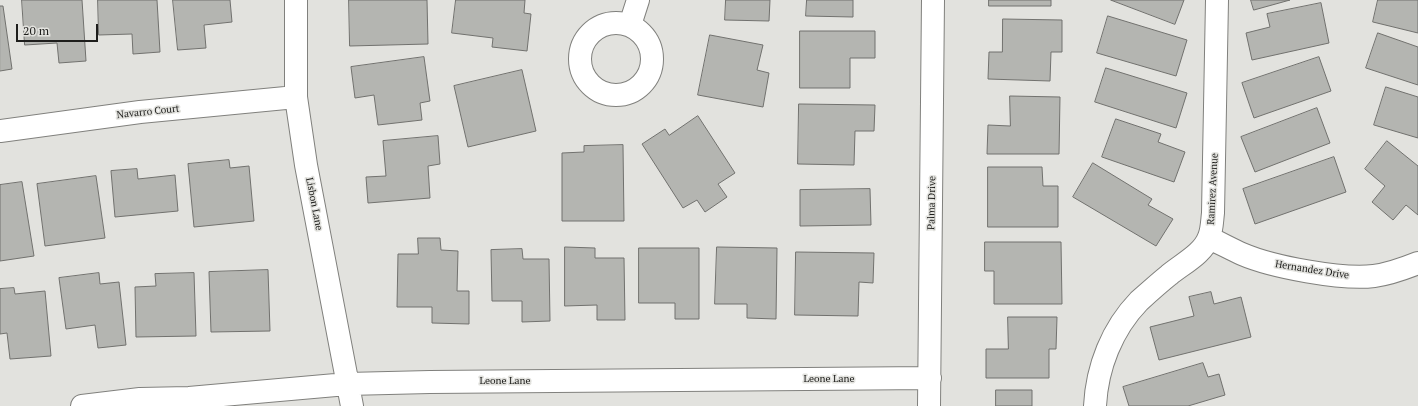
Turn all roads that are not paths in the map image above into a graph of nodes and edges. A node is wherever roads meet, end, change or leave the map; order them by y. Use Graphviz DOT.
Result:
graph roads {
  1 [pos="296,0"];
  2 [pos="638,0"];
  3 [pos="933,0"];
  4 [pos="1218,0"];
  5 [pos="630,25"];
  6 [pos="296,97"];
  7 [pos="0,131"];
  8 [pos="1209,238"];
  9 [pos="1418,263"];
  10 [pos="930,378"];
  11 [pos="347,384"];
  12 [pos="82,406"];
  13 [pos="352,406"];
  14 [pos="930,406"];
  15 [pos="1095,406"];
  1 -- 6 [label="street, Lisbon Lane"];
  2 -- 5 [label="street"];
  3 -- 10 [label="street, Palma Drive"];
  4 -- 8 [label="street, Ramirez Avenue"];
  6 -- 7 [label="street, Navarro Court"];
  6 -- 11 [label="street, Lisbon Lane"];
  8 -- 9 [label="street, Hernandez Drive"];
  8 -- 15 [label="street, Ramirez Avenue"];
  10 -- 11 [label="street, Leone Lane"];
  10 -- 14 [label="street, Palma Drive"];
  11 -- 12 [label="street, Leone Lane"];
  11 -- 13 [label="street, Lisbon Lane"];
}
